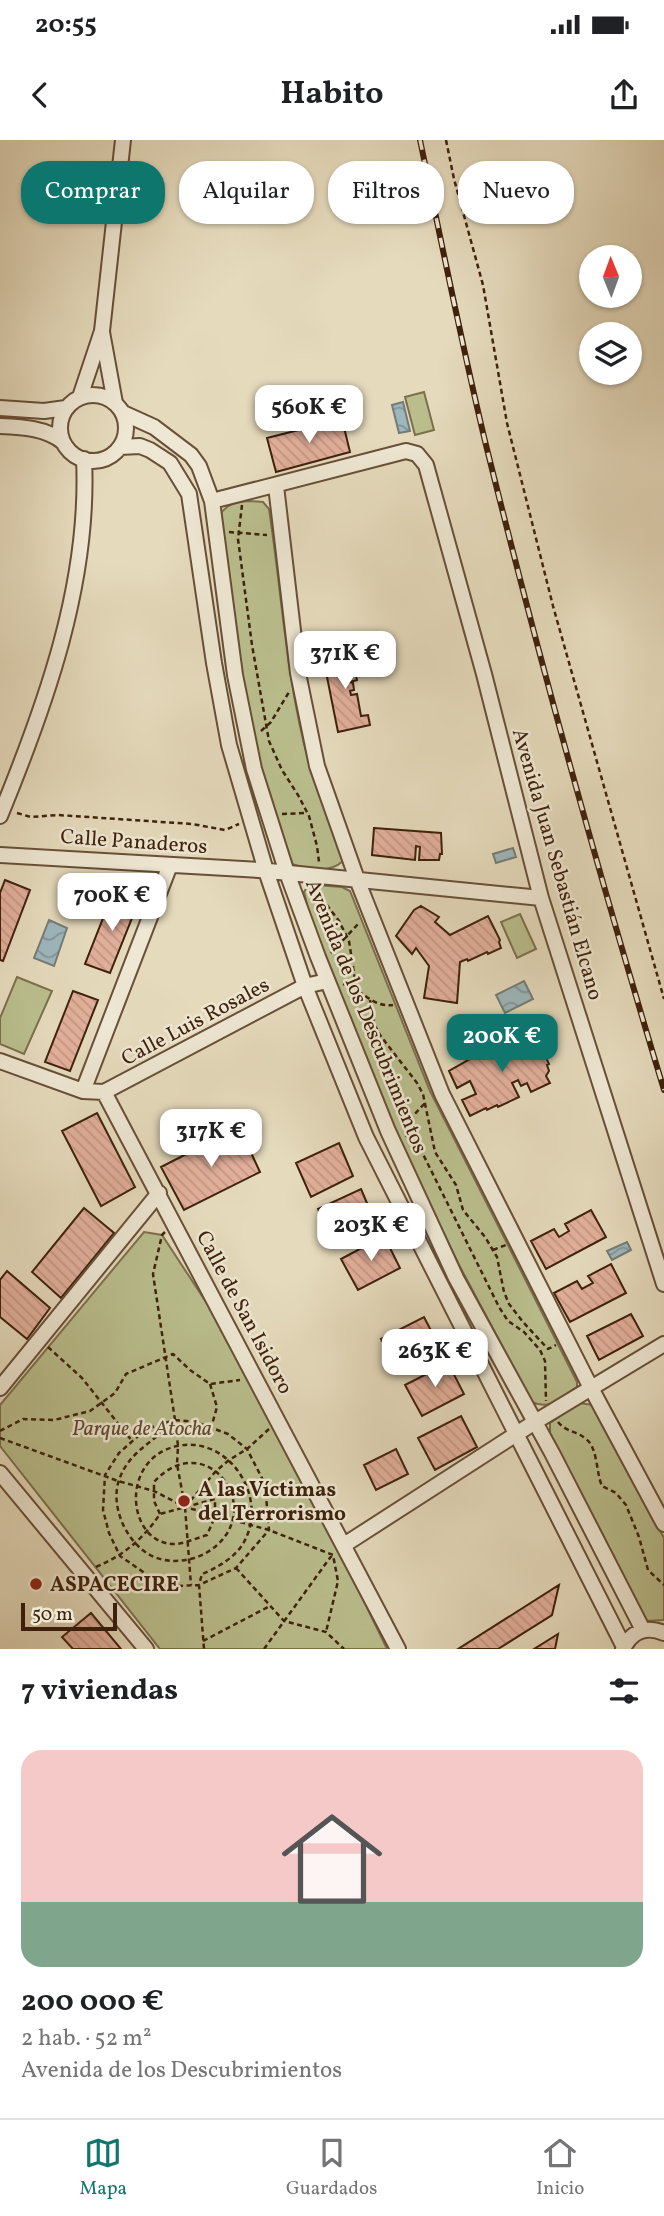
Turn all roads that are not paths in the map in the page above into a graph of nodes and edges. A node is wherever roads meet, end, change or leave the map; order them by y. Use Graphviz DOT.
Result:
graph roads {
  1 [pos="123,140"];
  2 [pos="102,331"];
  3 [pos="80,397"];
  4 [pos="0,408"];
  5 [pos="66,408"];
  6 [pos="119,408"];
  7 [pos="0,426"];
  8 [pos="63,442"];
  9 [pos="120,447"];
  10 [pos="91,460"];
  11 [pos="276,486"];
  12 [pos="212,501"];
  13 [pos="2,812"];
  14 [pos="0,855"];
  15 [pos="170,865"];
  16 [pos="266,871"];
  17 [pos="287,873"];
  18 [pos="358,882"];
  19 [pos="541,898"];
  20 [pos="328,984"];
  21 [pos="305,986"];
  22 [pos="0,1061"];
  23 [pos="83,1091"];
  24 [pos="104,1092"];
  25 [pos="159,1193"];
  26 [pos="664,1284"];
  27 [pos="664,1344"];
  28 [pos="0,1388"];
  29 [pos="591,1388"];
  30 [pos="535,1422"];
  31 [pos="518,1433"];
  32 [pos="0,1473"];
  33 [pos="664,1524"];
  34 [pos="338,1550"];
  35 [pos="643,1630"];
  36 [pos="664,1633"];
  37 [pos="624,1648"];
  38 [pos="146,1649"];
  39 [pos="398,1649"];
  1 -- 2 [label="street"];
  2 -- 3 [label="street"];
  2 -- 6 [label="street"];
  3 -- 5 [label="street"];
  3 -- 6 [label="street"];
  4 -- 5 [label="street"];
  5 -- 8 [label="street"];
  6 -- 9 [label="street"];
  6 -- 12 [label="street, Avenida de los Descubrimientos"];
  7 -- 8 [label="street"];
  8 -- 10 [label="street"];
  9 -- 10 [label="street"];
  9 -- 16 [label="street, Avenida de los Descubrimientos"];
  10 -- 13 [label="street"];
  11 -- 12 [label="street"];
  11 -- 18 [label="street, Avenida de los Descubrimientos"];
  11 -- 19 [label="street, Avenida Juan Sebastián Elcano"];
  12 -- 17 [label="street, Avenida de los Descubrimientos"];
  14 -- 15 [label="street, Calle Panaderos"];
  15 -- 16 [label="street, Calle Panaderos"];
  15 -- 23 [label="street"];
  16 -- 17 [label="street, Calle Panaderos"];
  16 -- 21 [label="street, Avenida de los Descubrimientos"];
  17 -- 18 [label="street, Calle Panaderos"];
  17 -- 20 [label="street, Avenida de los Descubrimientos"];
  18 -- 19 [label="street, Calle Panaderos"];
  18 -- 29 [label="street, Avenida de los Descubrimientos"];
  19 -- 26 [label="street, Avenida Juan Sebastián Elcano"];
  20 -- 21 [label="street, Calle Luis Rosales"];
  20 -- 30 [label="street, Avenida de los Descubrimientos"];
  21 -- 24 [label="street, Calle Luis Rosales"];
  21 -- 31 [label="street, Avenida de los Descubrimientos"];
  22 -- 23 [label="street"];
  23 -- 24 [label="street"];
  24 -- 25 [label="street, Calle de San Isidoro"];
  25 -- 28 [label="street"];
  25 -- 34 [label="street, Calle de San Isidoro"];
  27 -- 29 [label="street"];
  29 -- 30 [label="street"];
  29 -- 33 [label="street, Avenida de los Descubrimientos"];
  30 -- 31 [label="street"];
  30 -- 35 [label="street, Avenida de los Descubrimientos"];
  31 -- 34 [label="street"];
  31 -- 37 [label="street, Avenida de los Descubrimientos"];
  32 -- 38 [label="street"];
  34 -- 39 [label="street, Calle de San Isidoro"];
  35 -- 36 [label="street"];
  35 -- 37 [label="street"];
}
